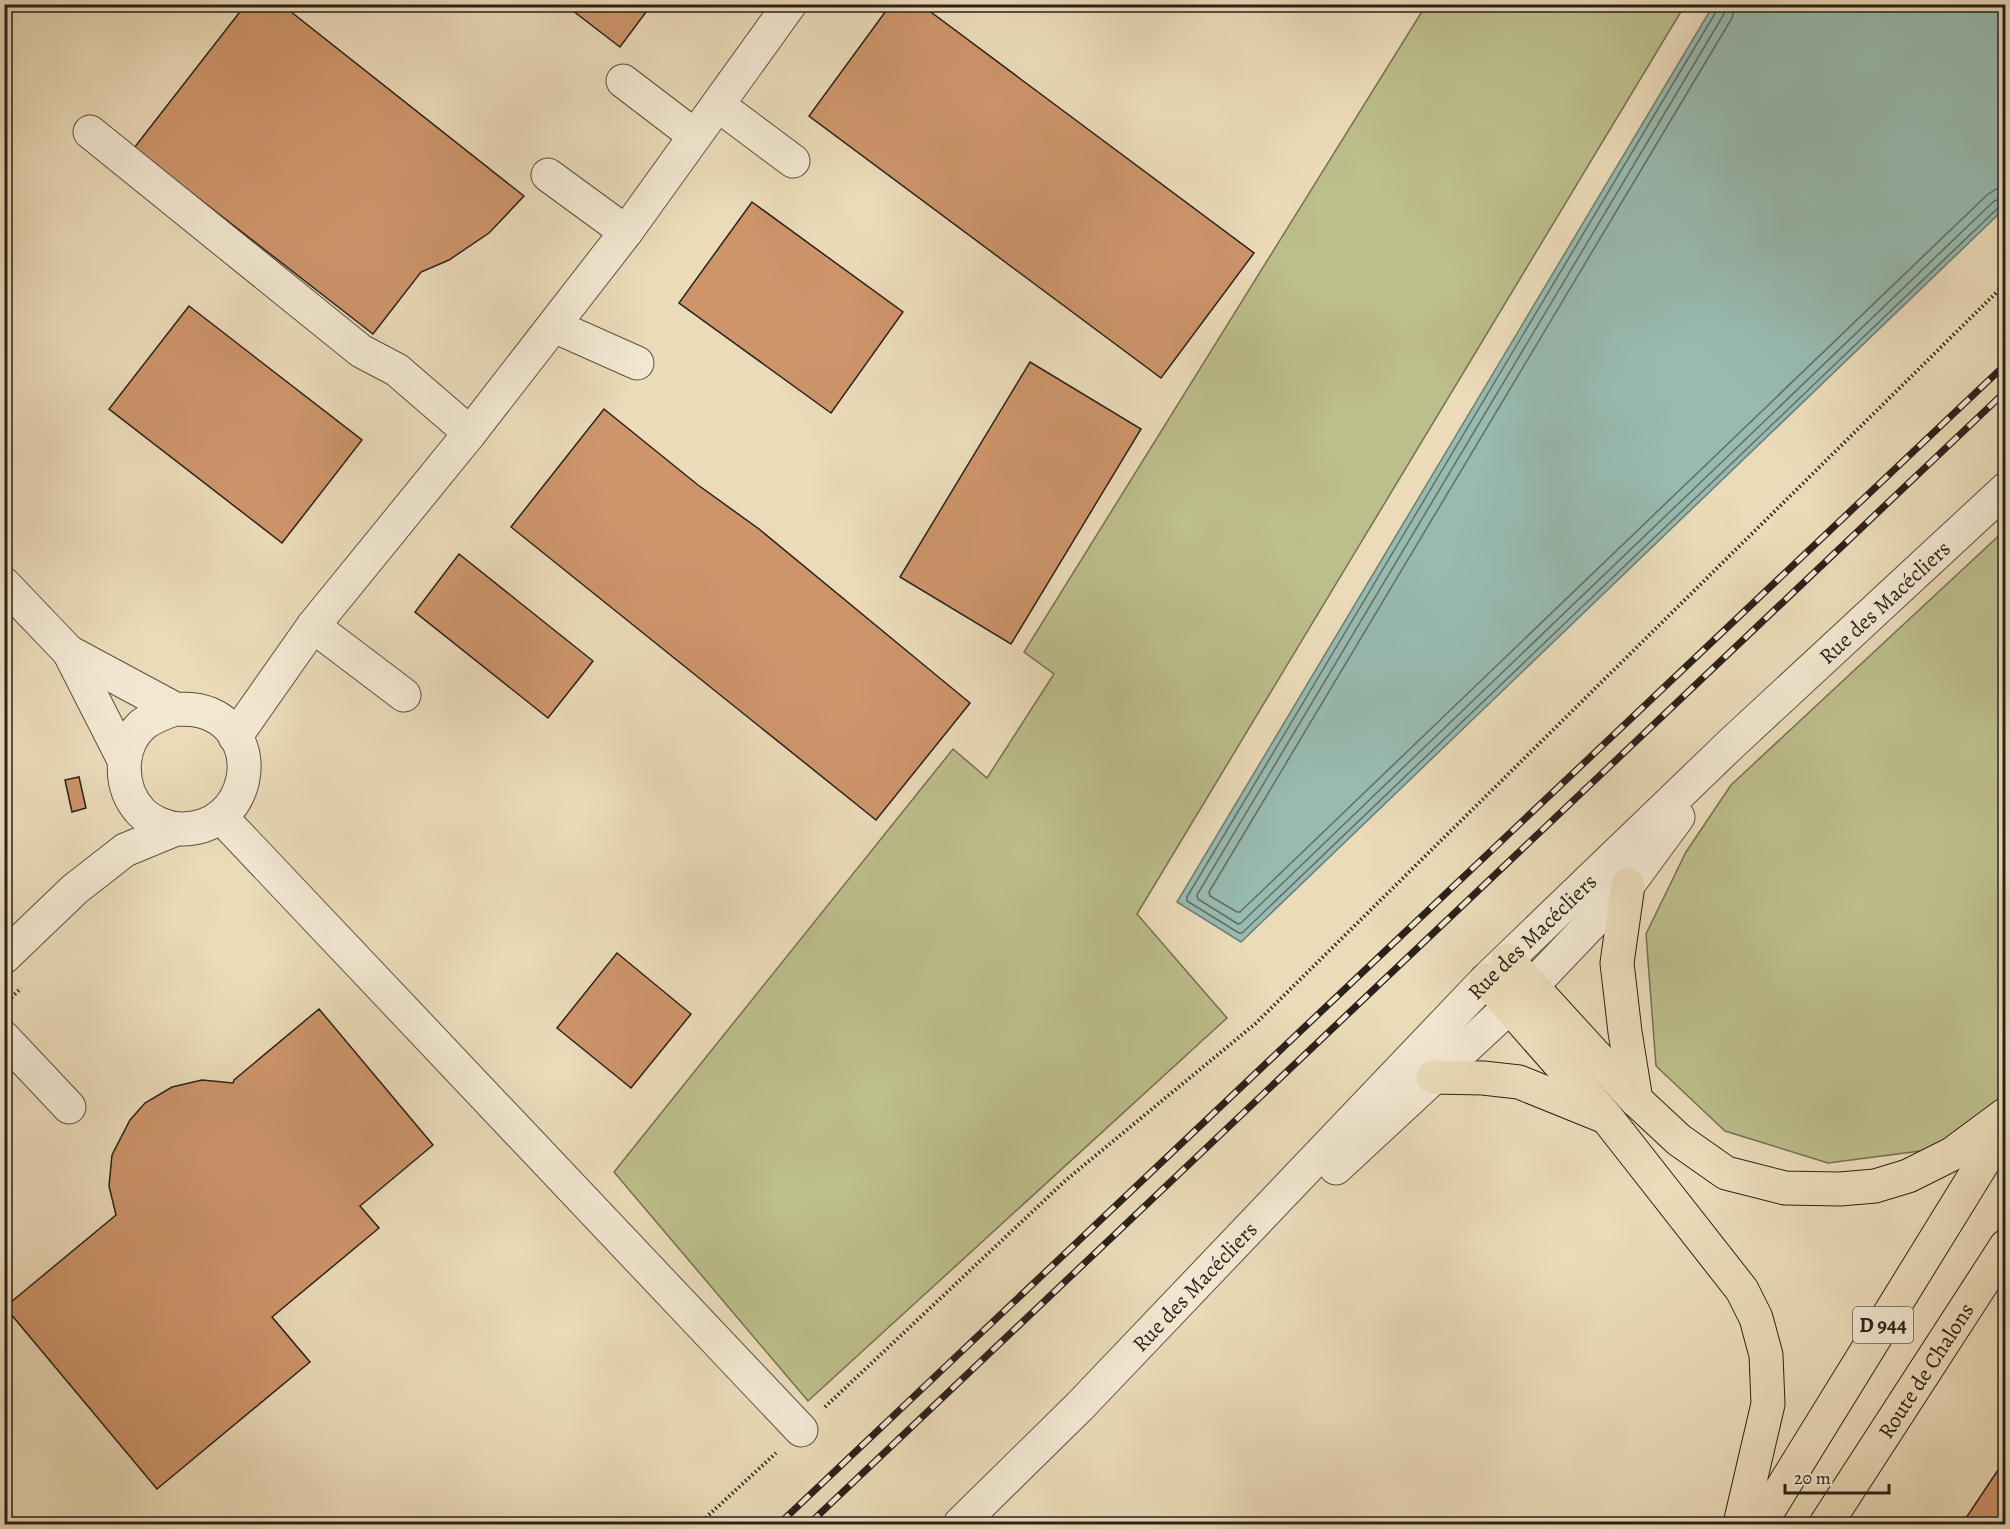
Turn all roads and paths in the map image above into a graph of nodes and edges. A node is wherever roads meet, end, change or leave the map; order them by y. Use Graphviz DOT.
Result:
graph roads {
  1 [pos="790,4"];
  2 [pos="623,81"];
  3 [pos="718,105"];
  4 [pos="90,132"];
  5 [pos="695,136"];
  6 [pos="793,161"];
  7 [pos="548,175"];
  8 [pos="626,232"];
  9 [pos="2006,283"];
  10 [pos="554,326"];
  11 [pos="637,363"];
  12 [pos="470,433"];
  13 [pos="2006,489"];
  14 [pos="4,584"];
  15 [pos="313,626"];
  16 [pos="69,652"];
  17 [pos="404,696"];
  18 [pos="175,709"];
  19 [pos="235,737"];
  20 [pos="1731,744"];
  21 [pos="124,760"];
  22 [pos="221,817"];
  23 [pos="176,829"];
  24 [pos="1628,885"];
  25 [pos="4,957"];
  26 [pos="1497,970"];
  27 [pos="27,983"];
  28 [pos="1521,996"];
  29 [pos="4,1004"];
  30 [pos="4,1038"];
  31 [pos="1433,1077"];
  32 [pos="1636,1100"];
  33 [pos="69,1107"];
  34 [pos="2006,1114"];
  35 [pos="1607,1118"];
  36 [pos="2006,1125"];
  37 [pos="2006,1246"];
  38 [pos="2006,1277"];
  39 [pos="1930,1362"];
  40 [pos="1080,1406"];
  41 [pos="801,1430"];
  42 [pos="699,1524"];
  43 [pos="960,1524"];
  44 [pos="1740,1524"];
  45 [pos="1760,1524"];
  46 [pos="1826,1524"];
  1 -- 3 [label="street"];
  2 -- 5 [label="street"];
  3 -- 5 [label="street"];
  3 -- 6 [label="street"];
  4 -- 12 [label="street"];
  5 -- 8 [label="street"];
  7 -- 8 [label="street"];
  8 -- 10 [label="street"];
  9 -- 41 [label="path"];
  10 -- 11 [label="street"];
  10 -- 12 [label="street"];
  12 -- 15 [label="street"];
  13 -- 20 [label="street, Rue des Macécliers"];
  14 -- 16 [label="street"];
  15 -- 17 [label="street"];
  15 -- 19 [label="street"];
  16 -- 18 [label="street"];
  16 -- 21 [label="street"];
  18 -- 19 [label="street"];
  18 -- 21 [label="street"];
  19 -- 22 [label="street"];
  20 -- 24 [label="street, Rue des Macécliers"];
  20 -- 26 [label="street, Rue des Macécliers"];
  21 -- 23 [label="street"];
  22 -- 23 [label="street"];
  22 -- 41 [label="street"];
  23 -- 25 [label="street"];
  24 -- 28 [label="street, Rue des Macécliers"];
  24 -- 32 [label="main road"];
  26 -- 28 [label="main road"];
  26 -- 40 [label="street, Rue des Macécliers"];
  27 -- 29 [label="path"];
  28 -- 31 [label="street, Rue des Macécliers"];
  28 -- 32 [label="main road"];
  28 -- 35 [label="main road"];
  30 -- 33 [label="street"];
  31 -- 35 [label="main road"];
  31 -- 40 [label="street, Rue des Macécliers"];
  32 -- 34 [label="main road"];
  35 -- 44 [label="main road"];
  36 -- 45 [label="main road, D 944"];
  37 -- 39 [label="main road, Route de Chalons / D 944"];
  38 -- 39 [label="main road"];
  39 -- 46 [label="main road, Route de Chalons / D 944"];
  40 -- 43 [label="street, Rue des Macécliers"];
  41 -- 42 [label="path"];
}
